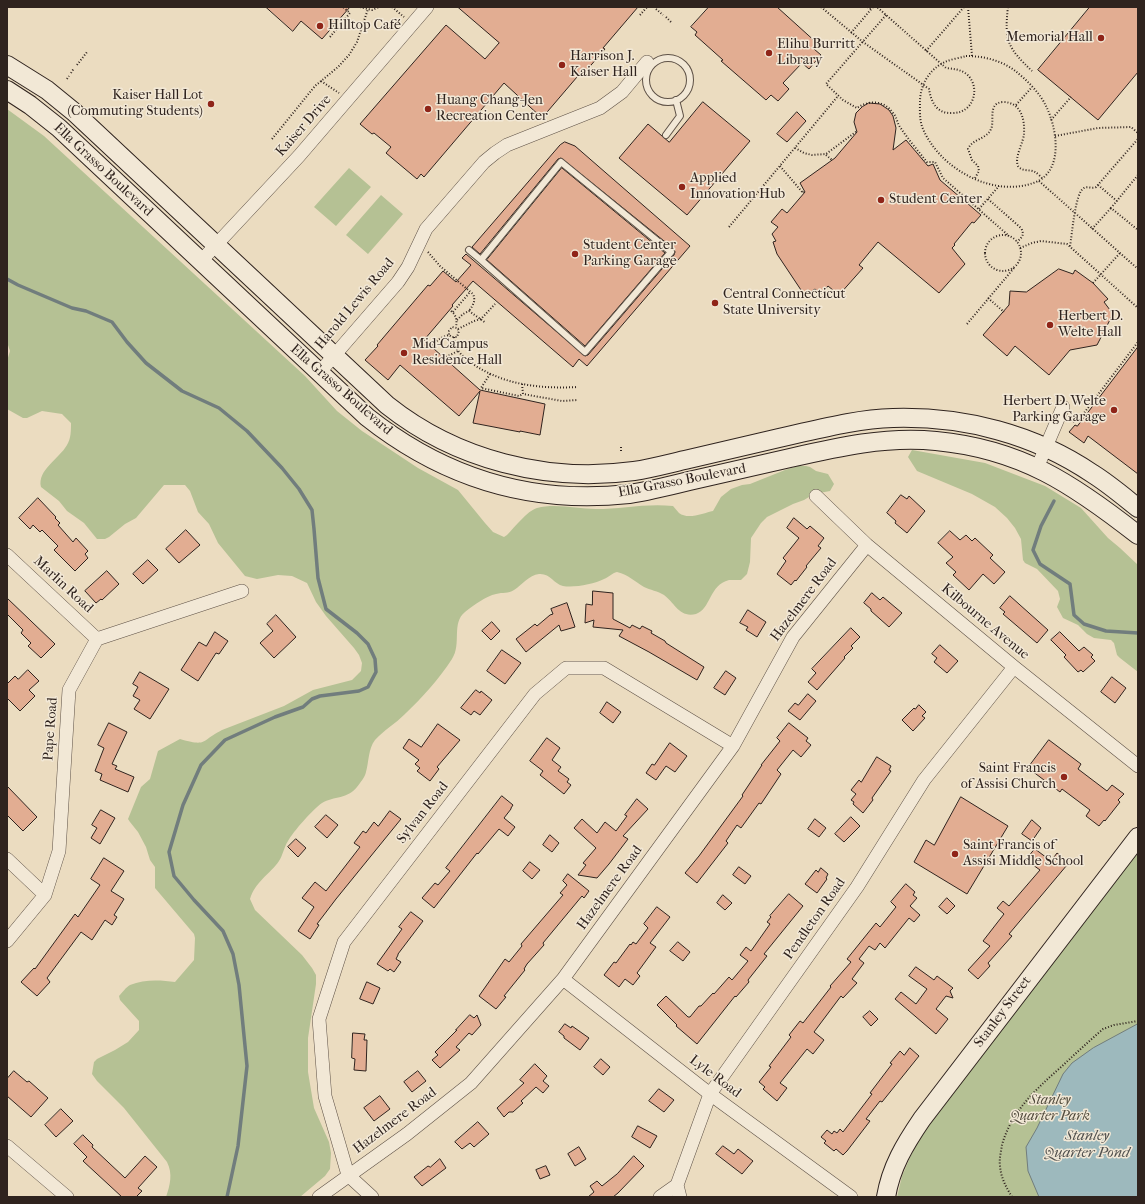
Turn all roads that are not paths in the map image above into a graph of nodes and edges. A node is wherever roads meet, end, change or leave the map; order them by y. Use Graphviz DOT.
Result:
graph roads {
  1 [pos="427,7"];
  2 [pos="649,64"];
  3 [pos="7,65"];
  4 [pos="7,90"];
  5 [pos="676,100"];
  6 [pos="666,135"];
  7 [pos="216,245"];
  8 [pos="469,250"];
  9 [pos="481,260"];
  10 [pos="201,262"];
  11 [pos="334,356"];
  12 [pos="319,373"];
  13 [pos="1063,407"];
  14 [pos="786,437"];
  15 [pos="768,441"];
  16 [pos="1046,448"];
  17 [pos="791,458"];
  18 [pos="773,462"];
  19 [pos="1037,468"];
  20 [pos="816,496"];
  21 [pos="1138,508"];
  22 [pos="1138,535"];
  23 [pos="866,544"];
  24 [pos="7,555"];
  25 [pos="242,590"];
  26 [pos="97,638"];
  27 [pos="1014,667"];
  28 [pos="733,746"];
  29 [pos="1138,766"];
  30 [pos="1138,836"];
  31 [pos="7,859"];
  32 [pos="45,895"];
  33 [pos="7,941"];
  34 [pos="563,979"];
  35 [pos="710,1094"];
  36 [pos="7,1146"];
  37 [pos="348,1175"];
  38 [pos="678,1191"];
  39 [pos="67,1197"];
  40 [pos="319,1197"];
  41 [pos="372,1197"];
  42 [pos="660,1197"];
  43 [pos="851,1197"];
  44 [pos="886,1197"];
  1 -- 7 [label="street, Kaiser Drive"];
  2 -- 5 [label="lane"];
  2 -- 5 [label="lane"];
  2 -- 11 [label="street, Harold Lewis Road"];
  3 -- 7 [label="main road, Ella Grasso Boulevard"];
  4 -- 10 [label="main road, Ella Grasso Boulevard"];
  5 -- 6 [label="lane"];
  7 -- 10 [label="street, Kaiser Drive"];
  7 -- 11 [label="main road, Ella Grasso Boulevard"];
  8 -- 9 [label="lane"];
  9 -- 9 [label="lane"];
  10 -- 12 [label="main road, Ella Grasso Boulevard"];
  11 -- 12 [label="street, Harold Lewis Road"];
  11 -- 15 [label="main road, Ella Grasso Boulevard"];
  12 -- 18 [label="main road, Ella Grasso Boulevard"];
  13 -- 16 [label="street"];
  14 -- 15 [label="main road, Ella Grasso Boulevard"];
  14 -- 16 [label="main road, Ella Grasso Boulevard"];
  14 -- 17 [label="main road"];
  15 -- 18 [label="main road"];
  16 -- 19 [label="street"];
  16 -- 21 [label="main road, Ella Grasso Boulevard"];
  17 -- 18 [label="main road, Ella Grasso Boulevard"];
  17 -- 19 [label="main road, Ella Grasso Boulevard"];
  19 -- 22 [label="main road, Ella Grasso Boulevard"];
  20 -- 23 [label="street, Kilbourne Avenue"];
  23 -- 27 [label="street, Kilbourne Avenue"];
  23 -- 28 [label="street, Hazelmere Road"];
  24 -- 26 [label="street, Marlin Road"];
  25 -- 26 [label="street"];
  26 -- 32 [label="street, Pape Road"];
  27 -- 29 [label="street, Kilbourne Avenue"];
  27 -- 35 [label="street, Pendleton Road"];
  28 -- 34 [label="street, Hazelmere Road"];
  28 -- 37 [label="street, Sylvan Road"];
  30 -- 44 [label="main road, Stanley Street"];
  31 -- 32 [label="street"];
  32 -- 33 [label="street, Pape Road"];
  34 -- 35 [label="street, Lyle Road"];
  34 -- 37 [label="street, Hazelmere Road"];
  35 -- 38 [label="street, Pendleton Road"];
  35 -- 43 [label="street, Lyle Road"];
  36 -- 39 [label="street"];
  37 -- 40 [label="street, Hazelmere Road"];
  37 -- 41 [label="street"];
  38 -- 42 [label="street, Pendleton Road"];
}
